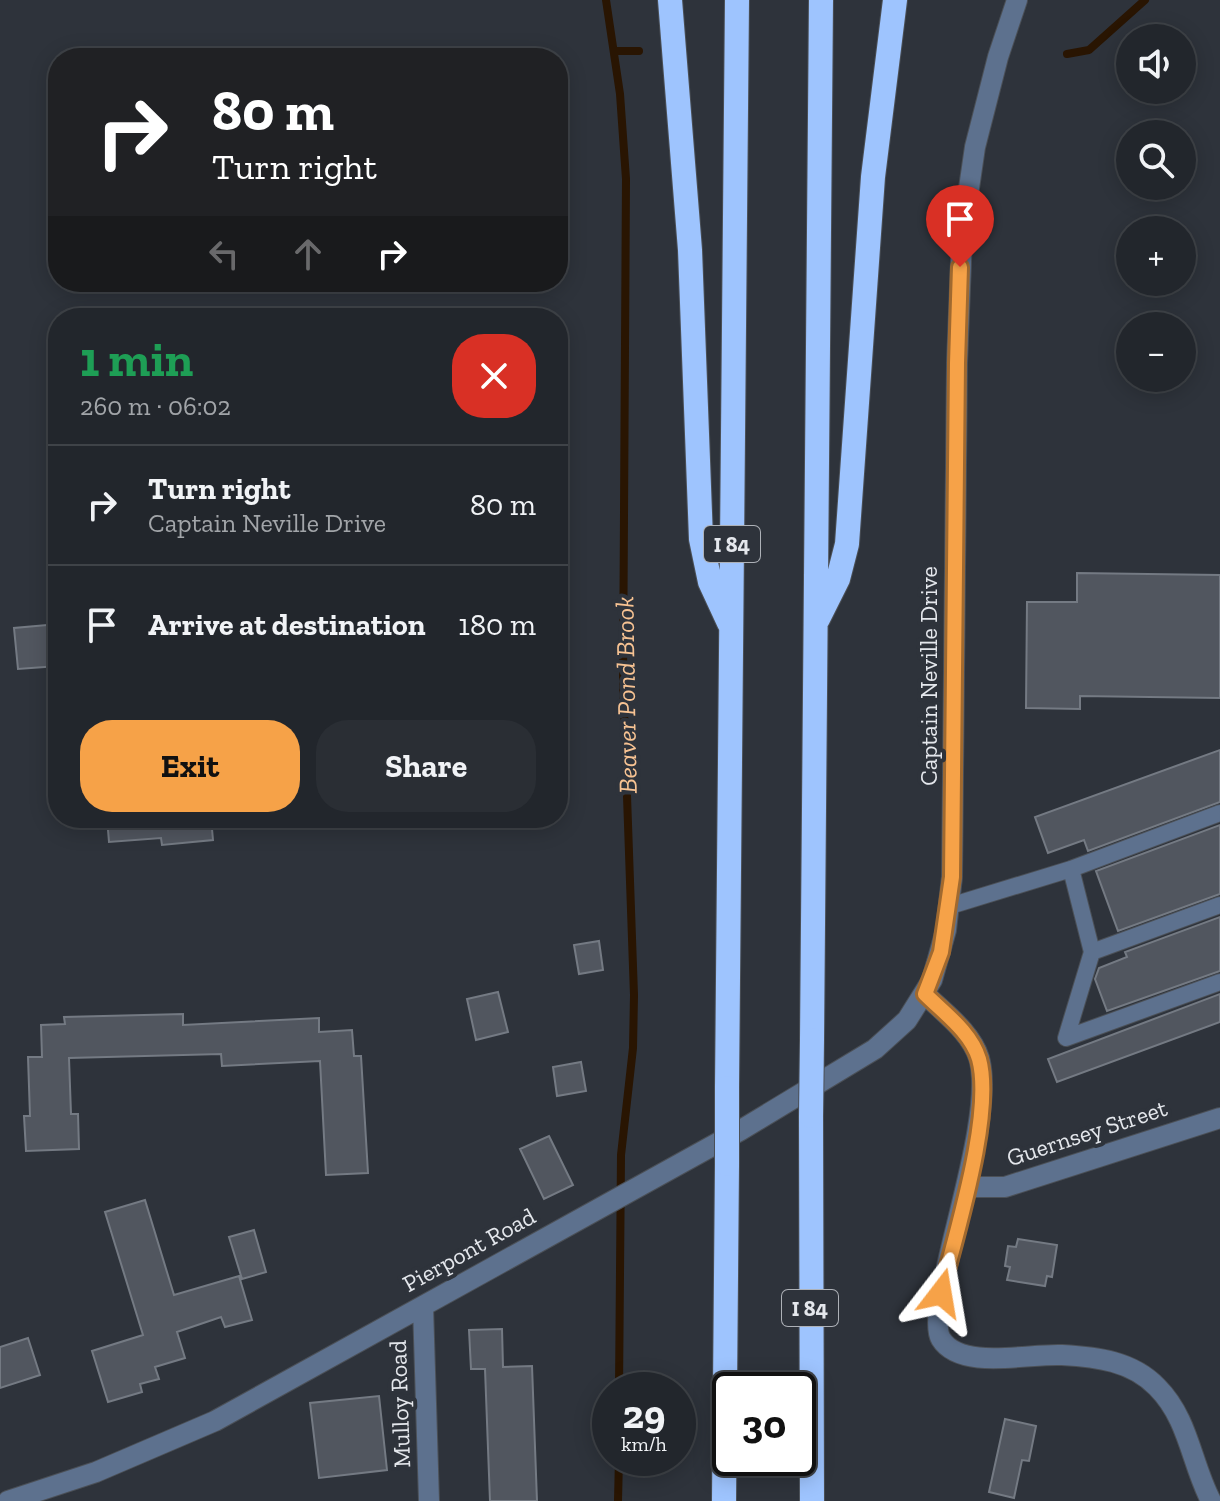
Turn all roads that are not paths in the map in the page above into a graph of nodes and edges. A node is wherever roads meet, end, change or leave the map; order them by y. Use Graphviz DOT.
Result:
graph roads {
  1 [pos="670,0"];
  2 [pos="737,0"];
  3 [pos="821,0"];
  4 [pos="895,0"];
  5 [pos="1017,0"];
  6 [pos="815,624"];
  7 [pos="732,629"];
  8 [pos="1220,813"];
  9 [pos="1071,869"];
  10 [pos="1220,905"];
  11 [pos="950,906"];
  12 [pos="1092,952"];
  13 [pos="1220,982"];
  14 [pos="925,994"];
  15 [pos="1220,1118"];
  16 [pos="967,1187"];
  17 [pos="423,1306"];
  18 [pos="8,1501"];
  19 [pos="429,1501"];
  20 [pos="724,1501"];
  21 [pos="812,1501"];
  22 [pos="1211,1501"];
  1 -- 7 [label="highway"];
  2 -- 7 [label="highway, I 84"];
  3 -- 6 [label="highway, I 84"];
  4 -- 6 [label="highway"];
  5 -- 11 [label="street, Captain Neville Drive"];
  6 -- 21 [label="highway, I 84, bridge"];
  7 -- 20 [label="highway, I 84, bridge"];
  8 -- 9 [label="lane"];
  9 -- 11 [label="lane"];
  9 -- 12 [label="lane"];
  10 -- 12 [label="lane"];
  11 -- 14 [label="street, Captain Neville Drive"];
  12 -- 13 [label="lane"];
  14 -- 16 [label="street"];
  14 -- 17 [label="street, Pierpont Road"];
  15 -- 16 [label="street, Guernsey Street"];
  16 -- 22 [label="street"];
  17 -- 18 [label="street, Pierpont Road"];
  17 -- 19 [label="street, Mulloy Road"];
}
